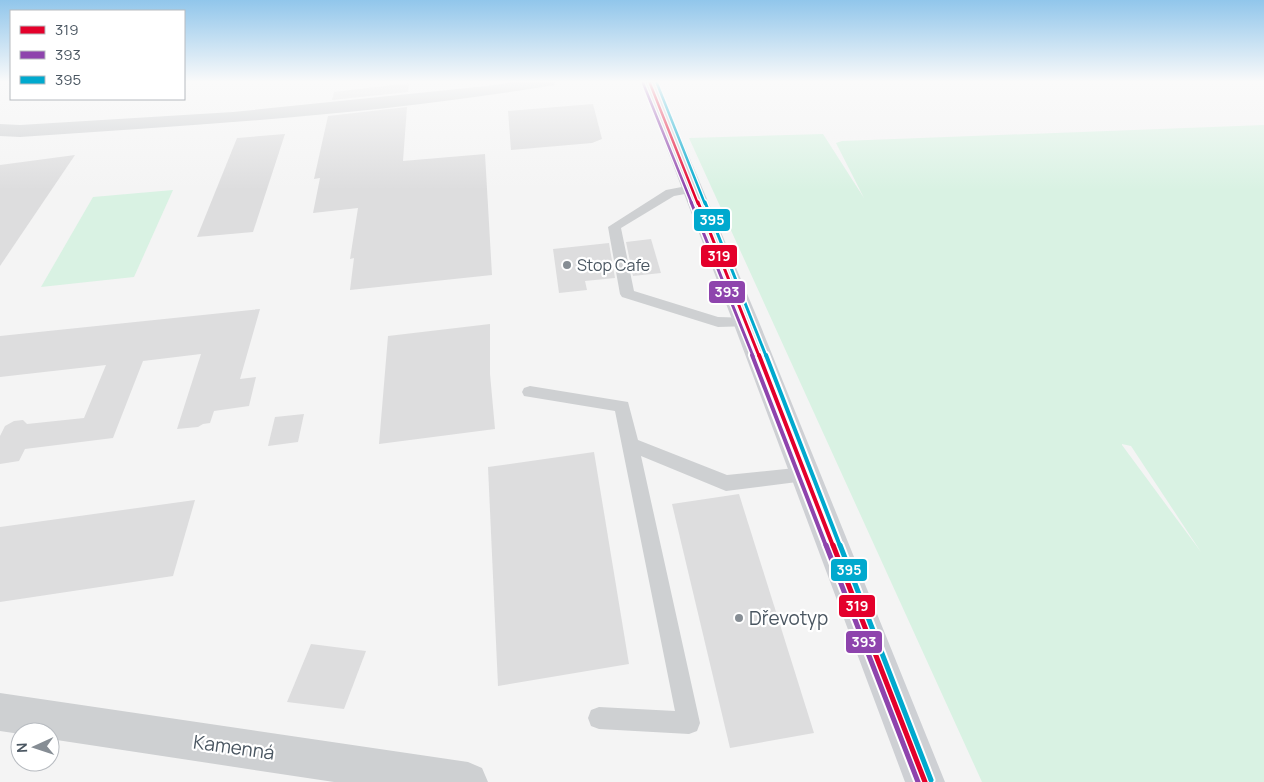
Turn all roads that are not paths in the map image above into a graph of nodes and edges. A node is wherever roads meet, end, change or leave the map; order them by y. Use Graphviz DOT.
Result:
graph roads {
  1 [pos="225,117"];
  2 [pos="664,117"];
  3 [pos="0,130"];
  4 [pos="692,189"];
  5 [pos="746,322"];
  6 [pos="530,392"];
  7 [pos="629,444"];
  8 [pos="805,474"];
  9 [pos="0,712"];
  10 [pos="599,718"];
  11 [pos="468,782"];
  12 [pos="926,782"];
  1 -- 3 [label="street"];
  2 -- 4 [label="street"];
  4 -- 5 [label="street"];
  4 -- 5 [label="lane"];
  5 -- 8 [label="street"];
  6 -- 7 [label="lane"];
  7 -- 8 [label="lane"];
  7 -- 10 [label="lane"];
  8 -- 12 [label="street"];
  9 -- 11 [label="street, Kamenná"];
}
